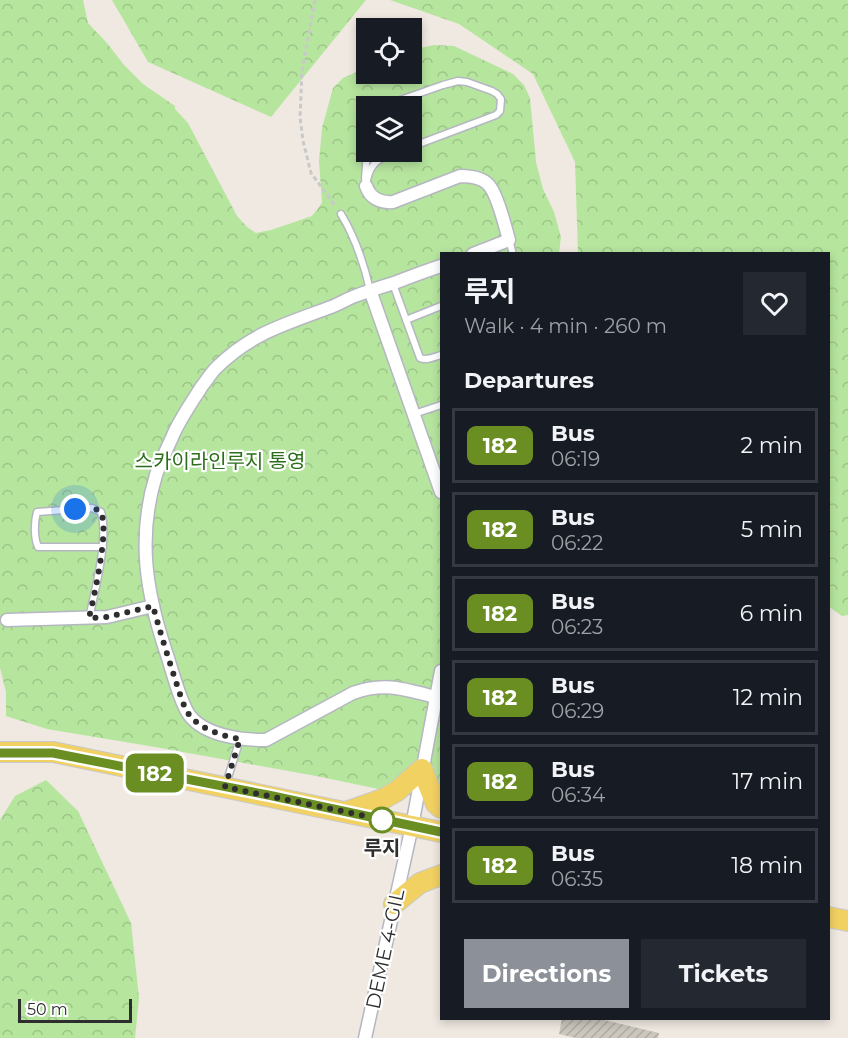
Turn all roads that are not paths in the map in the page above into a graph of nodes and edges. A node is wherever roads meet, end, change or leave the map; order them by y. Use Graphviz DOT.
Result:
graph roads {
  1 [pos="412,96"];
  2 [pos="422,143"];
  3 [pos="365,162"];
  4 [pos="375,162"];
  5 [pos="366,186"];
  6 [pos="341,214"];
  7 [pos="508,240"];
  8 [pos="478,252"];
  9 [pos="512,252"];
  10 [pos="440,266"];
  11 [pos="393,283"];
  12 [pos="370,290"];
  13 [pos="440,306"];
  14 [pos="406,320"];
  15 [pos="440,355"];
  16 [pos="440,405"];
  17 [pos="414,414"];
  18 [pos="440,489"];
  19 [pos="103,547"];
  20 [pos="153,606"];
  21 [pos="89,618"];
  22 [pos="7,620"];
  23 [pos="440,680"];
  24 [pos="438,698"];
  25 [pos="240,739"];
  26 [pos="0,753"];
  27 [pos="422,770"];
  28 [pos="225,787"];
  29 [pos="440,807"];
  30 [pos="346,812"];
  31 [pos="412,826"];
  32 [pos="440,832"];
  33 [pos="440,875"];
  34 [pos="394,904"];
  35 [pos="830,917"];
  36 [pos="848,921"];
  37 [pos="365,1038"];
  1 -- 2 [label="lane"];
  3 -- 5 [label="lane"];
  4 -- 5 [label="lane"];
  5 -- 7 [label="street"];
  6 -- 12 [label="lane"];
  7 -- 8 [label="street"];
  7 -- 9 [label="lane"];
  10 -- 11 [label="street"];
  11 -- 12 [label="street"];
  11 -- 14 [label="lane"];
  12 -- 17 [label="street"];
  12 -- 20 [label="street"];
  13 -- 14 [label="lane"];
  14 -- 15 [label="lane"];
  16 -- 17 [label="lane"];
  17 -- 18 [label="street"];
  19 -- 19 [label="lane"];
  19 -- 21 [label="lane"];
  20 -- 21 [label="street"];
  20 -- 25 [label="street"];
  21 -- 22 [label="street"];
  23 -- 24 [label="street, DEME 4-GIL"];
  24 -- 25 [label="street"];
  24 -- 27 [label="street, DEME 4-GIL"];
  25 -- 28 [label="lane"];
  26 -- 28 [label="main road"];
  27 -- 29 [label="main road"];
  27 -- 30 [label="main road"];
  27 -- 31 [label="street, DEME 4-GIL"];
  28 -- 30 [label="main road"];
  30 -- 31 [label="main road"];
  31 -- 32 [label="main road"];
  31 -- 34 [label="street, DEME 4-GIL"];
  33 -- 34 [label="main road"];
  34 -- 37 [label="street, DEME 4-GIL"];
  35 -- 36 [label="main road"];
}
